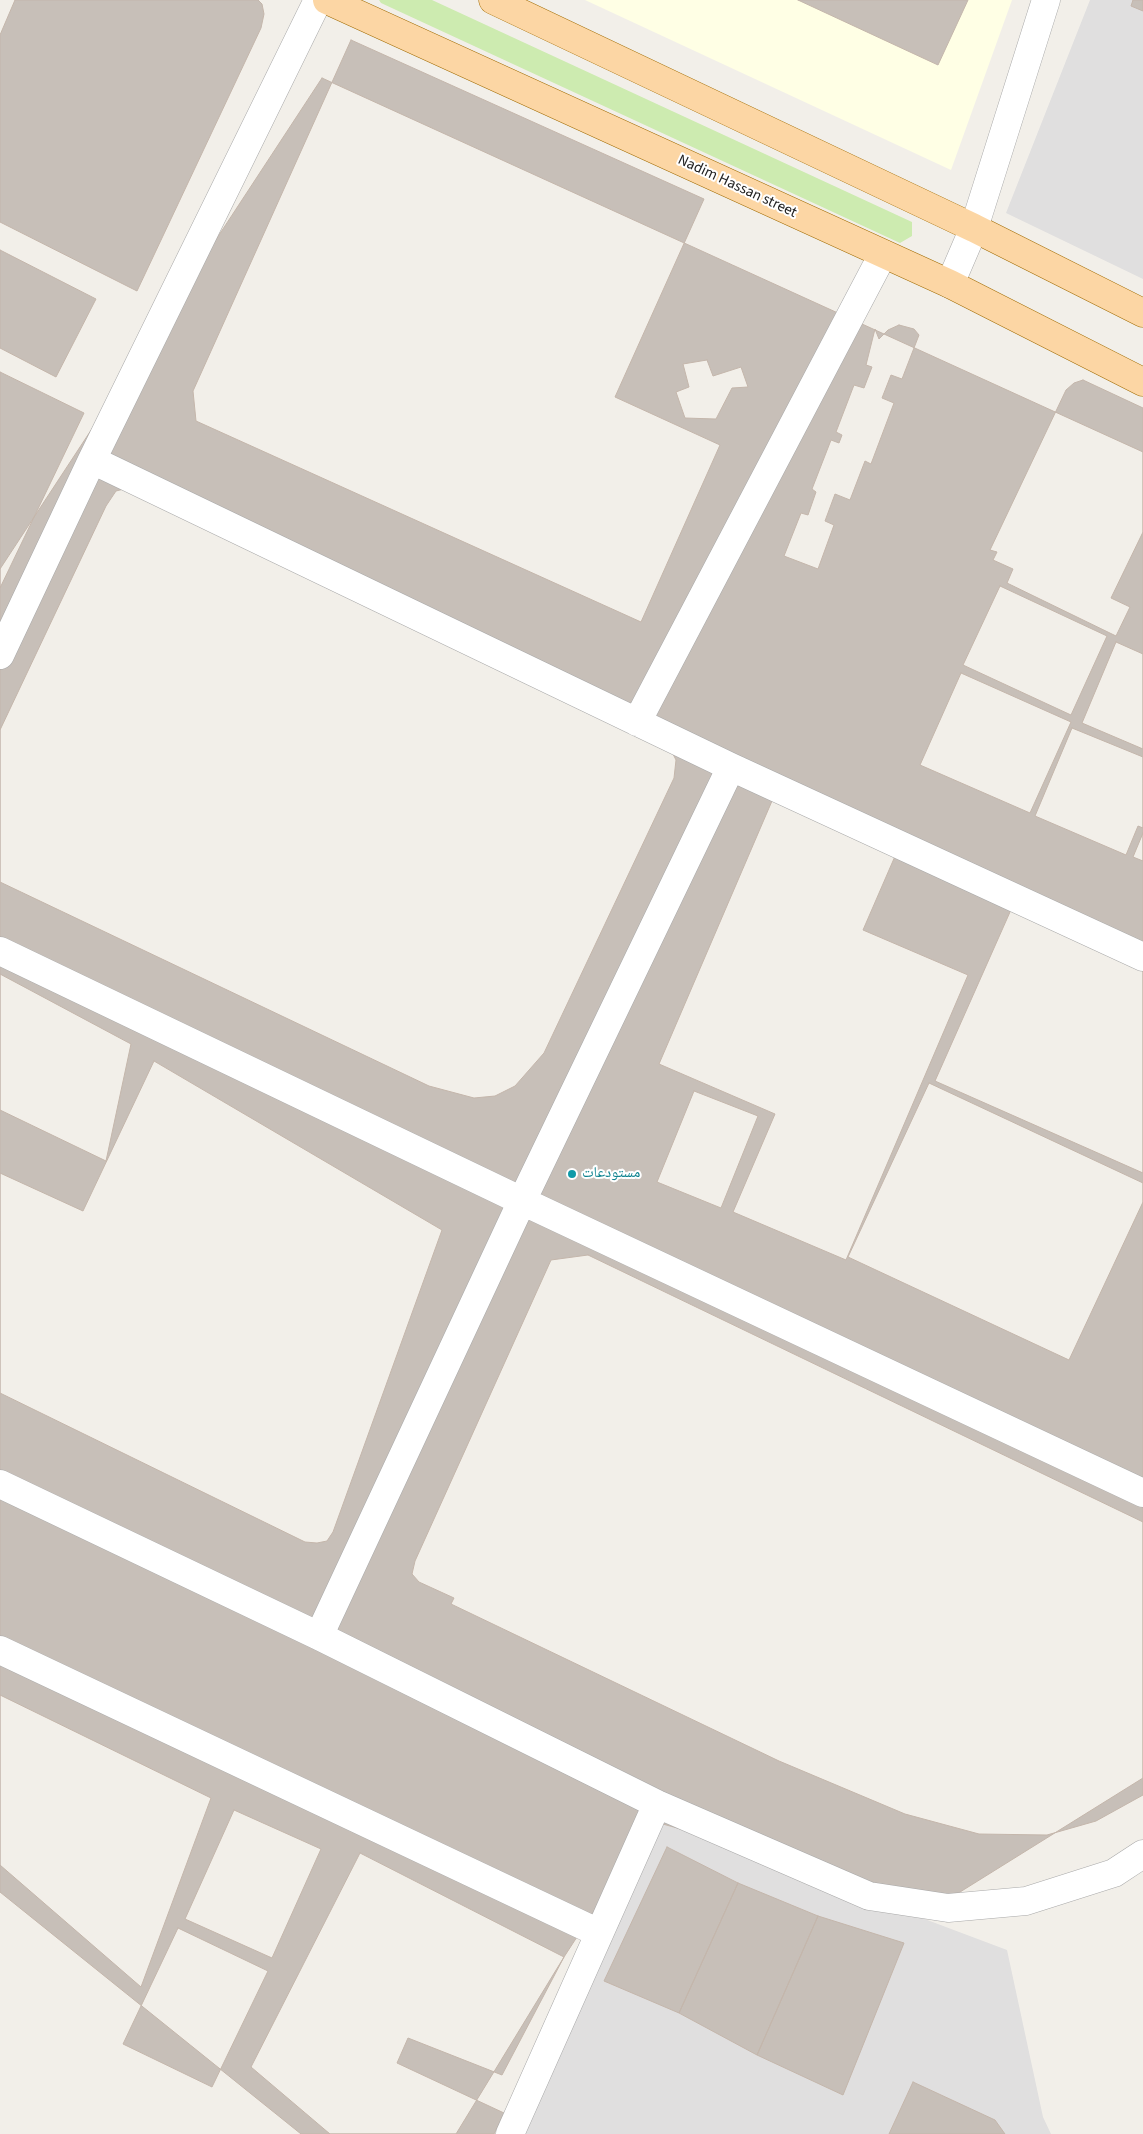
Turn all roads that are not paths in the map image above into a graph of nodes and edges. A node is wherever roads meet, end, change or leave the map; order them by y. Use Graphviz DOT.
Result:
graph roads {
  1 [pos="318,0"];
  2 [pos="327,0"];
  3 [pos="493,0"];
  4 [pos="1046,0"];
  5 [pos="974,228"];
  6 [pos="883,254"];
  7 [pos="950,284"];
  8 [pos="1143,312"];
  9 [pos="1143,382"];
  10 [pos="92,460"];
  11 [pos="0,654"];
  12 [pos="637,722"];
  13 [pos="731,768"];
  14 [pos="0,951"];
  15 [pos="1143,957"];
  16 [pos="522,1201"];
  17 [pos="0,1484"];
  18 [pos="1143,1493"];
  19 [pos="319,1636"];
  20 [pos="0,1650"];
  21 [pos="657,1804"];
  22 [pos="1143,1854"];
  23 [pos="599,1933"];
  24 [pos="510,2134"];
  1 -- 10 [label="street"];
  2 -- 6 [label="main road, Nadim Hassan street"];
  3 -- 5 [label="main road"];
  4 -- 5 [label="street"];
  5 -- 7 [label="street"];
  5 -- 8 [label="main road"];
  6 -- 7 [label="main road, Nadim Hassan street"];
  6 -- 12 [label="street"];
  7 -- 9 [label="main road, Nadim Hassan street"];
  10 -- 11 [label="street"];
  10 -- 12 [label="street"];
  12 -- 13 [label="street"];
  13 -- 15 [label="street"];
  13 -- 16 [label="street"];
  14 -- 16 [label="street"];
  16 -- 18 [label="street"];
  16 -- 19 [label="street"];
  17 -- 19 [label="street"];
  19 -- 21 [label="street"];
  20 -- 23 [label="street"];
  21 -- 22 [label="street"];
  21 -- 23 [label="street"];
  23 -- 24 [label="street"];
}
